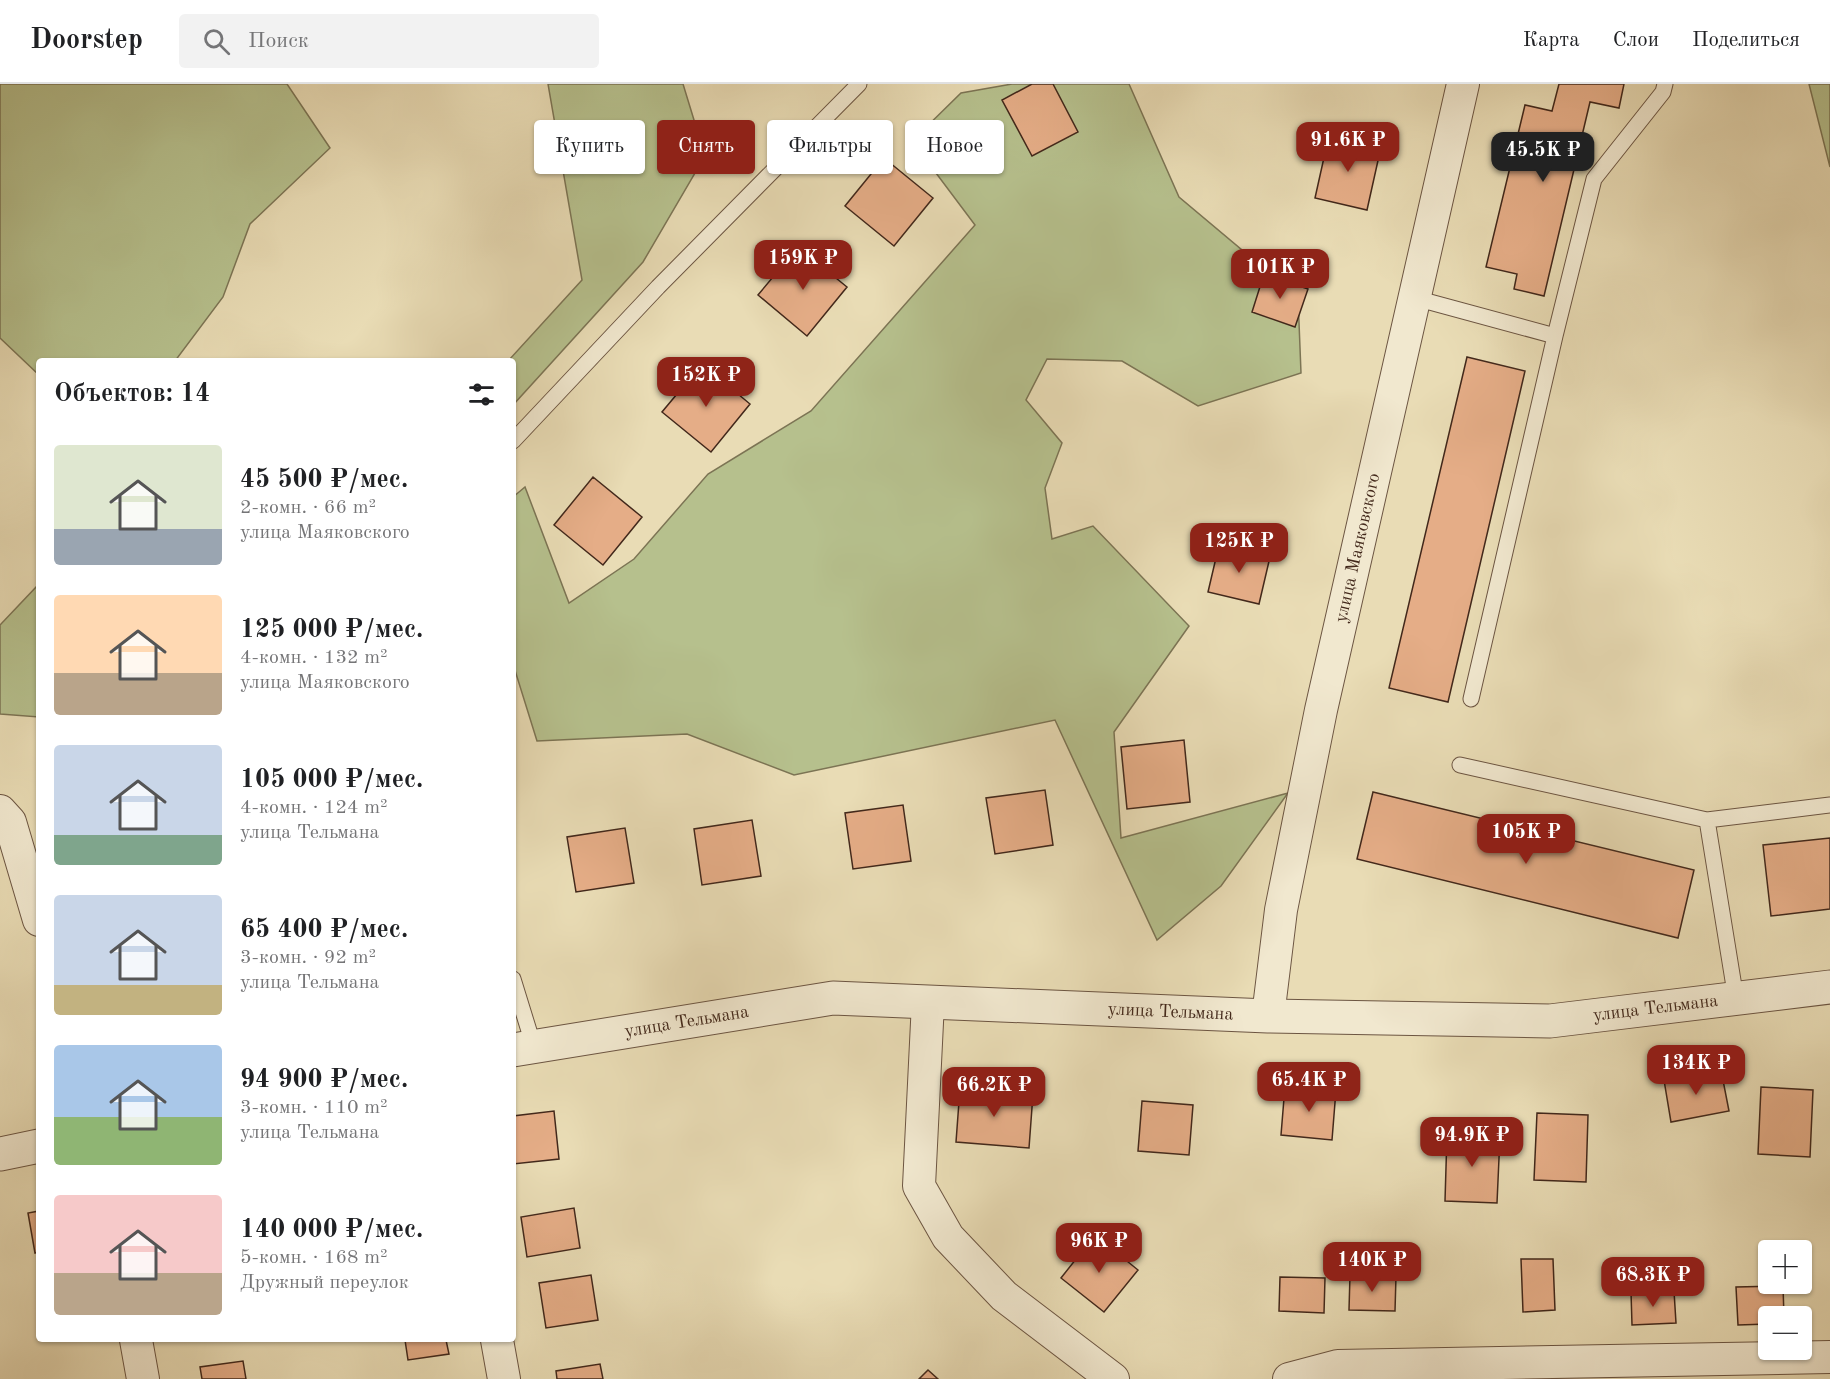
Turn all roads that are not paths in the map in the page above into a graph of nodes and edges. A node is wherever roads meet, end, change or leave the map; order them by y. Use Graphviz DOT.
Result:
graph roads {
  1 [pos="859,84"];
  2 [pos="1463,84"];
  3 [pos="1665,84"];
  4 [pos="1414,298"];
  5 [pos="1555,336"];
  6 [pos="516,438"];
  7 [pos="1471,699"];
  8 [pos="1460,765"];
  9 [pos="1830,805"];
  10 [pos="0,811"];
  11 [pos="1707,820"];
  12 [pos="36,910"];
  13 [pos="1830,987"];
  14 [pos="516,998"];
  15 [pos="1736,999"];
  16 [pos="928,1002"];
  17 [pos="1268,1016"];
  18 [pos="524,1048"];
  19 [pos="36,1147"];
  20 [pos="0,1154"];
  21 [pos="136,1342"];
  22 [pos="497,1342"];
  23 [pos="1830,1357"];
  24 [pos="142,1379"];
  25 [pos="504,1379"];
  26 [pos="1113,1379"];
  27 [pos="1289,1379"];
  1 -- 6 [label="lane"];
  2 -- 4 [label="street, улица Маяковского"];
  3 -- 5 [label="lane"];
  4 -- 5 [label="lane"];
  4 -- 17 [label="street, улица Маяковского"];
  5 -- 7 [label="lane"];
  8 -- 11 [label="lane"];
  9 -- 11 [label="lane"];
  10 -- 12 [label="street"];
  11 -- 15 [label="lane"];
  13 -- 15 [label="street, улица Тельмана"];
  14 -- 18 [label="lane"];
  15 -- 17 [label="street, улица Тельмана"];
  16 -- 17 [label="street, улица Тельмана"];
  16 -- 18 [label="street, улица Тельмана"];
  16 -- 26 [label="street"];
  19 -- 20 [label="street"];
  21 -- 24 [label="street"];
  22 -- 25 [label="street"];
  23 -- 27 [label="street"];
}
